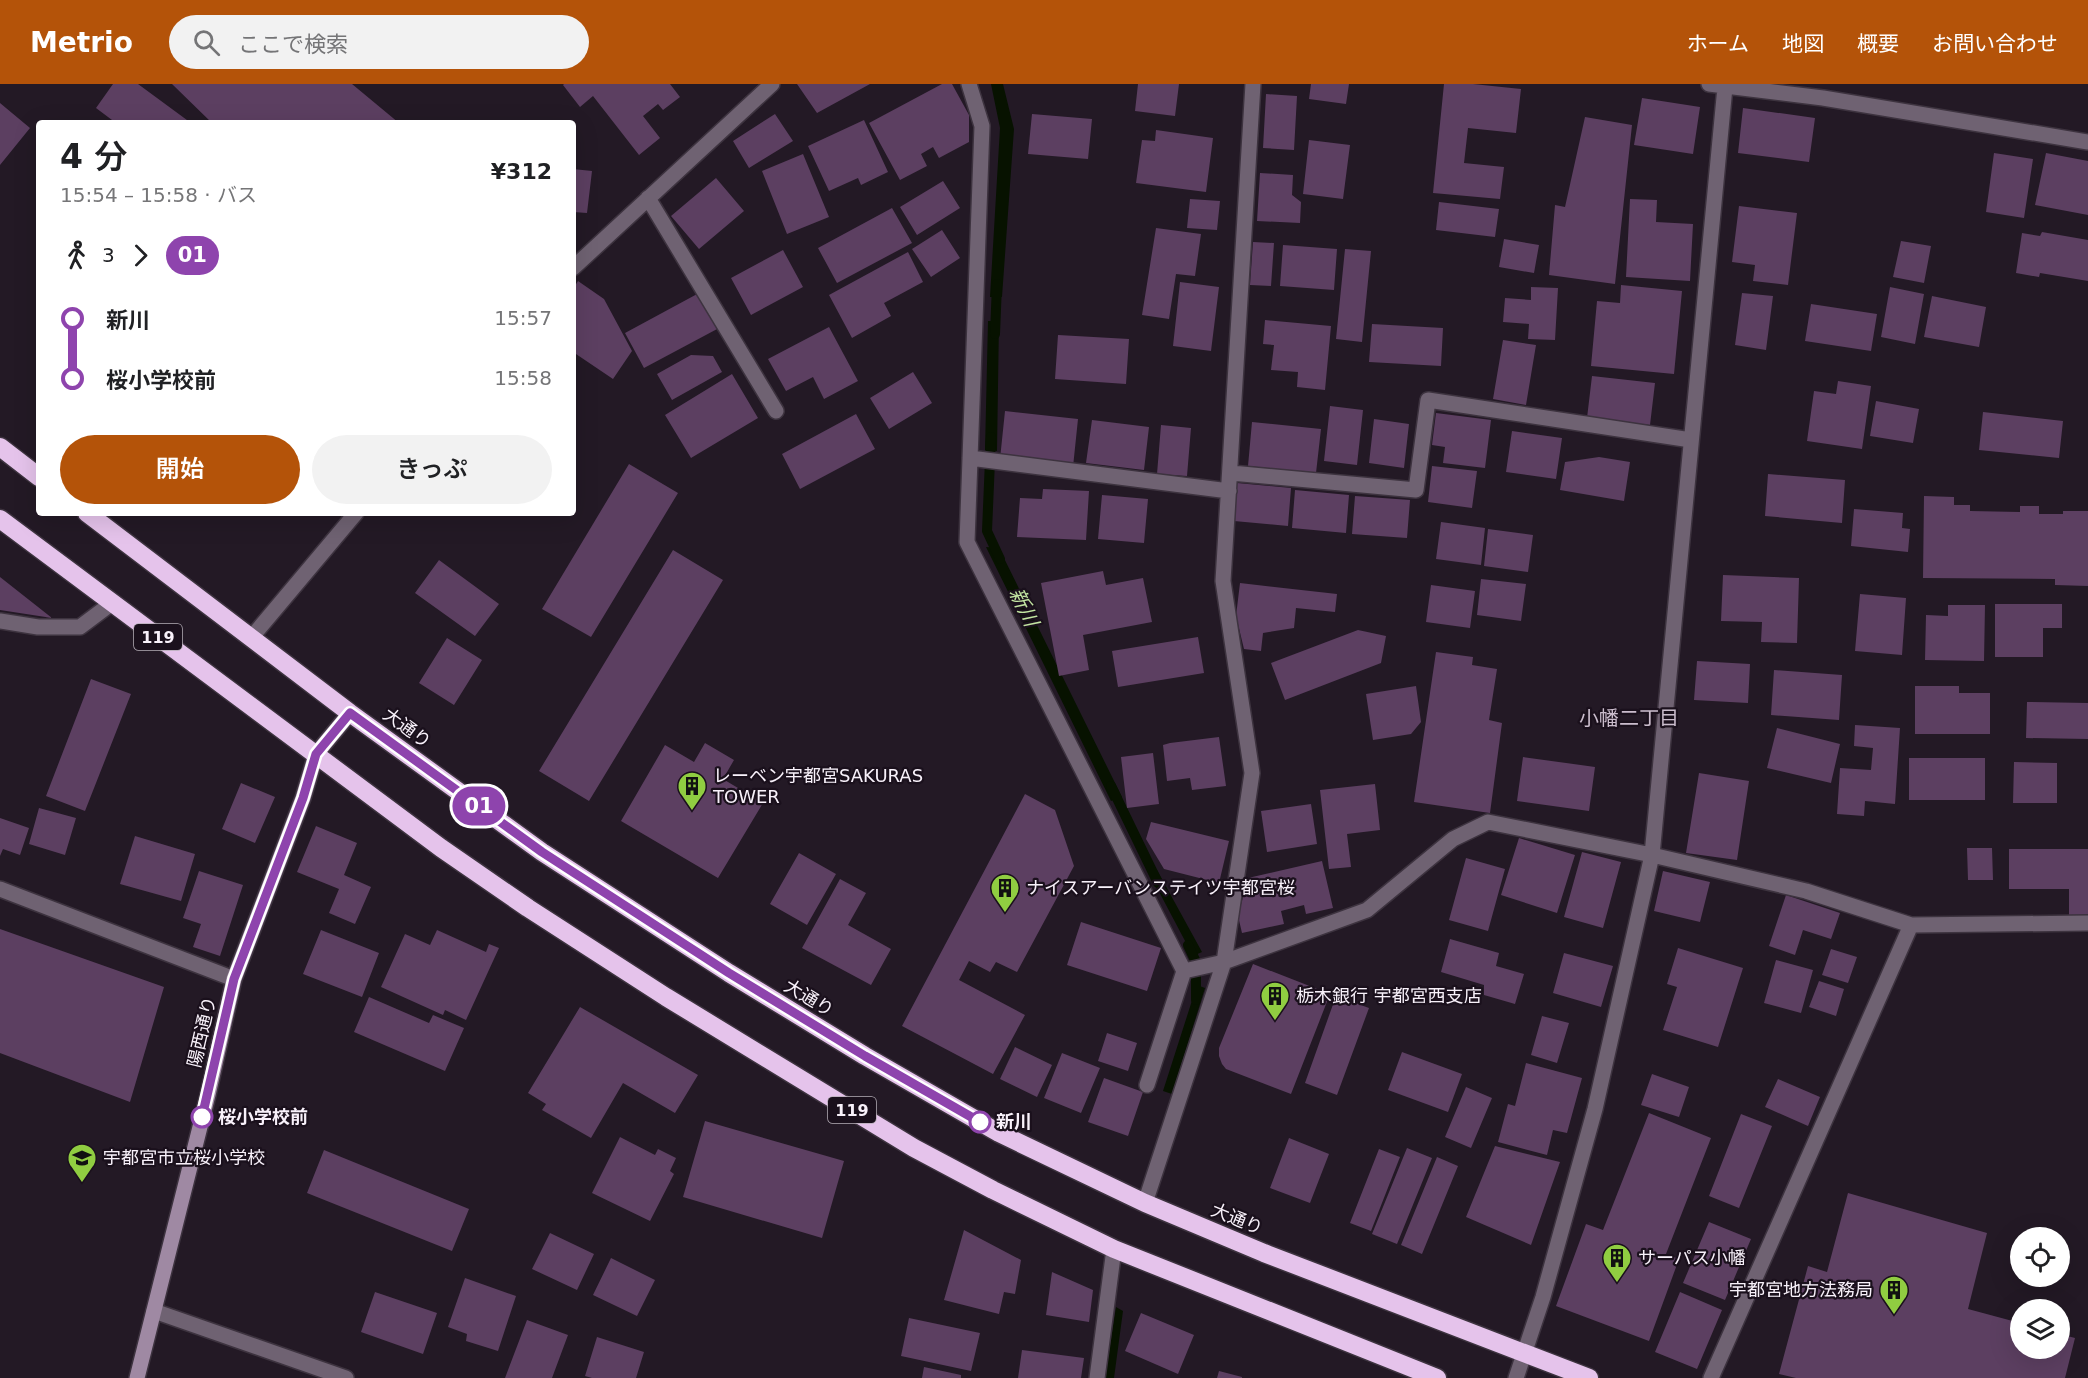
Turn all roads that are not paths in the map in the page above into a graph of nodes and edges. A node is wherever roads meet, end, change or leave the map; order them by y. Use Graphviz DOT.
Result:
graph roads {
  1 [pos="771,84"];
  2 [pos="969,84"];
  3 [pos="1253,84"];
  4 [pos="1709,84"];
  5 [pos="1725,87"];
  6 [pos="2088,142"];
  7 [pos="648,198"];
  8 [pos="576,264"];
  9 [pos="776,411"];
  10 [pos="1691,440"];
  11 [pos="0,447"];
  12 [pos="972,459"];
  13 [pos="1231,473"];
  14 [pos="36,475"];
  15 [pos="1229,491"];
  16 [pos="91,516"];
  17 [pos="353,516"];
  18 [pos="0,519"];
  19 [pos="112,603"];
  20 [pos="0,621"];
  21 [pos="251,638"];
  22 [pos="350,713"];
  23 [pos="316,754"];
  24 [pos="1652,855"];
  25 [pos="0,889"];
  26 [pos="2088,923"];
  27 [pos="1911,925"];
  28 [pos="1218,963"];
  29 [pos="1186,970"];
  30 [pos="234,979"];
  31 [pos="1147,1085"];
  32 [pos="1145,1203"];
  33 [pos="1114,1249"];
  34 [pos="154,1311"];
  35 [pos="1525,1353"];
  36 [pos="1585,1377"];
  37 [pos="137,1378"];
  38 [pos="346,1378"];
  39 [pos="1097,1378"];
  40 [pos="1437,1378"];
  41 [pos="1516,1378"];
  42 [pos="1712,1378"];
  1 -- 7 [label="street"];
  2 -- 12 [label="street"];
  3 -- 13 [label="street"];
  4 -- 5 [label="street"];
  5 -- 6 [label="street"];
  5 -- 10 [label="street"];
  7 -- 8 [label="street"];
  7 -- 9 [label="street"];
  10 -- 13 [label="street"];
  10 -- 24 [label="street"];
  11 -- 14 [label="highway"];
  12 -- 15 [label="street"];
  12 -- 29 [label="street"];
  13 -- 15 [label="street"];
  15 -- 28 [label="street"];
  16 -- 21 [label="highway, 大通り"];
  17 -- 21 [label="street"];
  18 -- 19 [label="highway, 119"];
  19 -- 20 [label="street"];
  19 -- 23 [label="highway, 119"];
  21 -- 22 [label="highway, 大通り"];
  22 -- 23 [label="street, 陽西通り"];
  22 -- 32 [label="highway, 大通り"];
  23 -- 30 [label="street, 陽西通り"];
  23 -- 33 [label="highway, 119"];
  24 -- 27 [label="street"];
  24 -- 28 [label="street"];
  24 -- 35 [label="street"];
  25 -- 30 [label="street"];
  26 -- 27 [label="street"];
  27 -- 42 [label="street"];
  28 -- 29 [label="street"];
  28 -- 32 [label="street"];
  29 -- 31 [label="street"];
  30 -- 34 [label="street, 陽西通り"];
  32 -- 35 [label="highway, 大通り"];
  33 -- 39 [label="street"];
  33 -- 40 [label="highway, 119"];
  34 -- 37 [label="street, 陽西通り"];
  34 -- 38 [label="street"];
  35 -- 36 [label="highway, 大通り"];
  35 -- 41 [label="street"];
}
